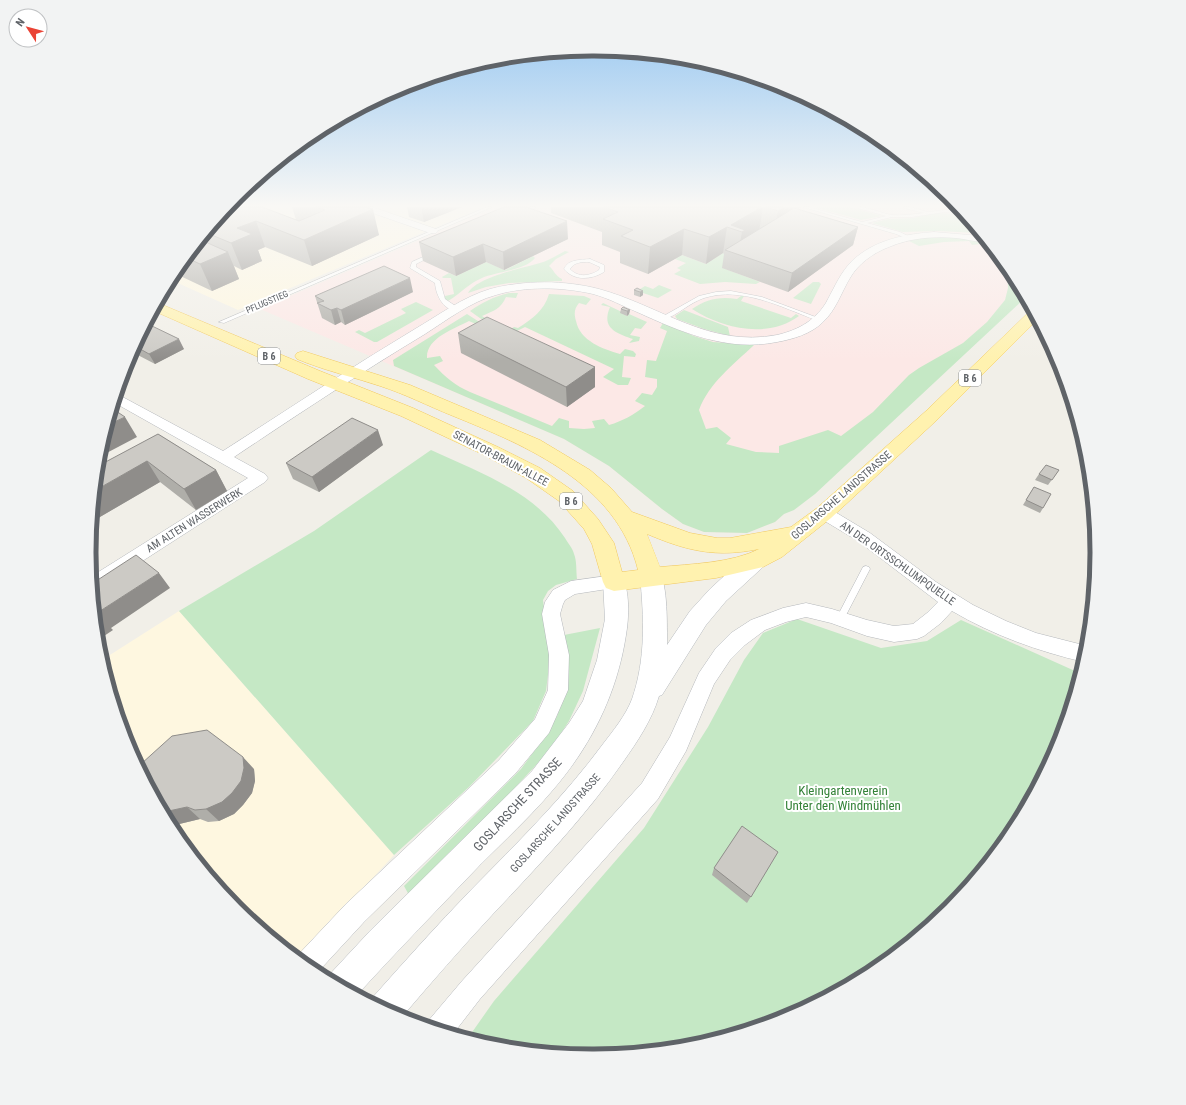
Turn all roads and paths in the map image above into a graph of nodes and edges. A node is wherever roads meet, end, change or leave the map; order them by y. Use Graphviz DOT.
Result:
graph roads {
  1 [pos="369,259"];
  2 [pos="424,259"];
  3 [pos="862,259"];
  4 [pos="582,276"];
  5 [pos="577,289"];
  6 [pos="166,299"];
  7 [pos="160,309"];
  8 [pos="458,310"];
  9 [pos="663,318"];
  10 [pos="1030,318"];
  11 [pos="818,319"];
  12 [pos="222,322"];
  13 [pos="354,373"];
  14 [pos="336,384"];
  15 [pos="121,401"];
  16 [pos="174,430"];
  17 [pos="160,438"];
  18 [pos="224,457"];
  19 [pos="824,512"];
  20 [pos="625,516"];
  21 [pos="801,531"];
  22 [pos="755,560"];
  23 [pos="866,569"];
  24 [pos="651,576"];
  25 [pos="98,581"];
  26 [pos="614,582"];
  27 [pos="950,601"];
  28 [pos="840,619"];
  29 [pos="1079,653"];
  30 [pos="644,700"];
  31 [pos="310,960"];
  32 [pos="345,982"];
  33 [pos="389,1005"];
  34 [pos="443,1026"];
  1 -- 12 [label="lane, PFLUGSTIEG"];
  2 -- 8 [label="lane"];
  3 -- 11 [label="street"];
  4 -- 4 [label="lane"];
  4 -- 5 [label="lane"];
  5 -- 8 [label="street"];
  5 -- 9 [label="street"];
  6 -- 12 [label="main road, SENATOR-BRAUN-ALLEE / B 6"];
  7 -- 14 [label="main road, SENATOR-BRAUN-ALLEE / B 6"];
  8 -- 13 [label="street"];
  9 -- 11 [label="street"];
  9 -- 11 [label="lane"];
  10 -- 19 [label="main road, GOSLARSCHE LANDSTRASSE / B 6"];
  12 -- 13 [label="main road, SENATOR-BRAUN-ALLEE / B 6"];
  13 -- 14 [label="street"];
  13 -- 20 [label="main road, SENATOR-BRAUN-ALLEE / B 6"];
  14 -- 18 [label="street"];
  14 -- 26 [label="main road, SENATOR-BRAUN-ALLEE / B 6"];
  15 -- 16 [label="street, AM ALTEN WASSERWERK"];
  16 -- 17 [label="street"];
  16 -- 18 [label="street, AM ALTEN WASSERWERK"];
  18 -- 25 [label="street, AM ALTEN WASSERWERK"];
  19 -- 21 [label="main road, GOSLARSCHE LANDSTRASSE / B 6"];
  19 -- 27 [label="street, AN DER ORTSSCHLUMPQUELLE"];
  20 -- 21 [label="main road, B 6"];
  20 -- 24 [label="main road, SENATOR-BRAUN-ALLEE / B 6"];
  21 -- 22 [label="main road, GOSLARSCHE LANDSTRASSE / B 6"];
  22 -- 24 [label="main road, GOSLARSCHE LANDSTRASSE / B 6"];
  22 -- 30 [label="main road"];
  23 -- 28 [label="lane"];
  24 -- 26 [label="main road, B 6"];
  24 -- 30 [label="main road, GOSLARSCHE LANDSTRASSE"];
  26 -- 31 [label="street"];
  26 -- 32 [label="main road, GOSLARSCHE STRASSE"];
  27 -- 28 [label="street"];
  27 -- 29 [label="street, AN DER ORTSSCHLUMPQUELLE"];
  28 -- 34 [label="street"];
  30 -- 33 [label="main road, GOSLARSCHE LANDSTRASSE"];
}
